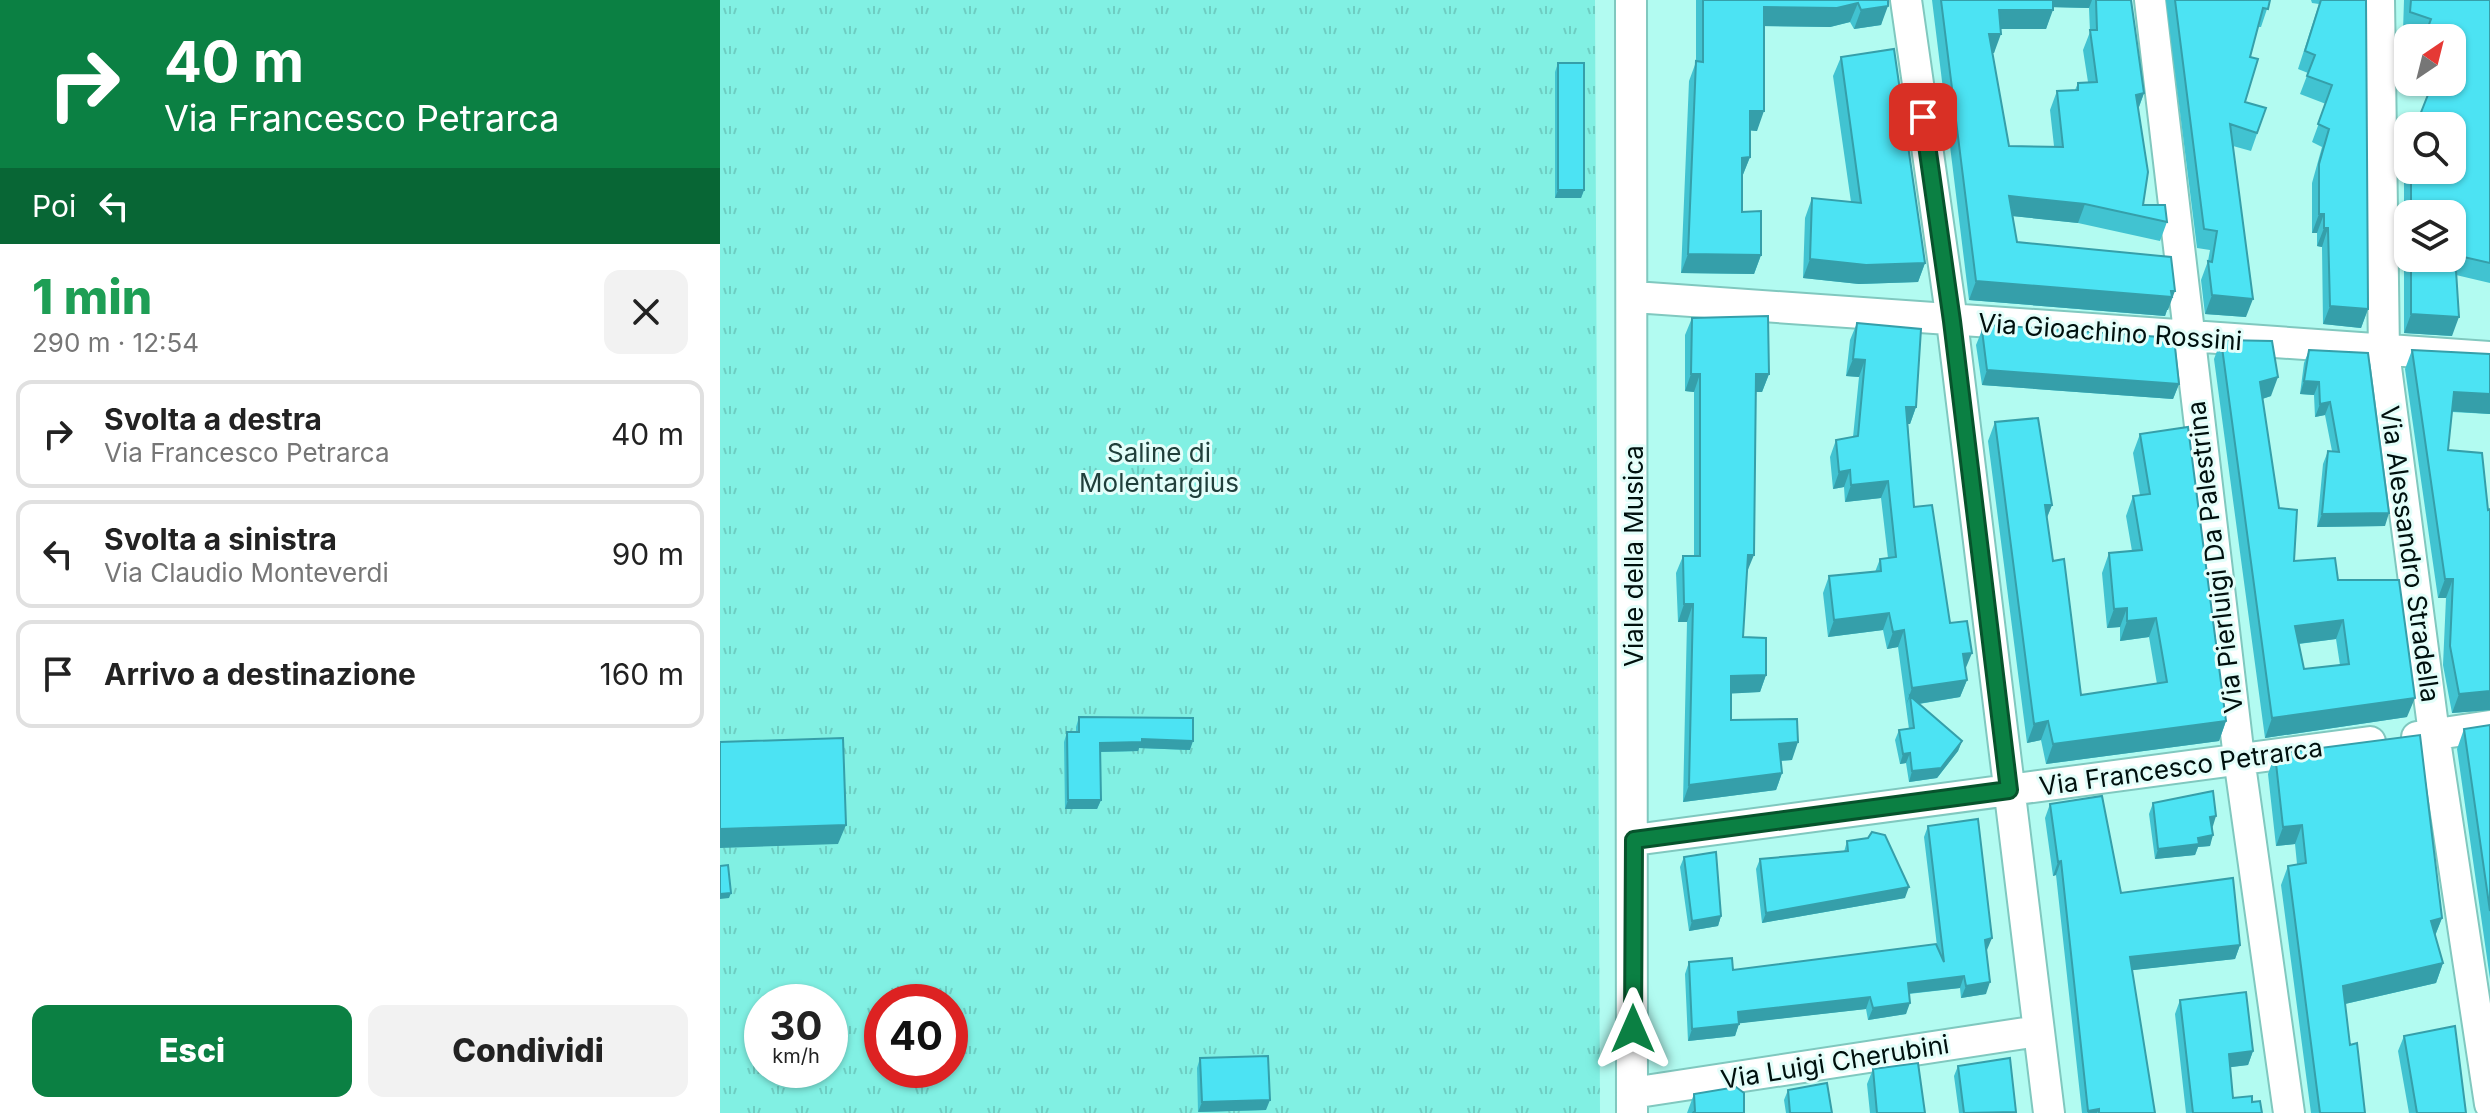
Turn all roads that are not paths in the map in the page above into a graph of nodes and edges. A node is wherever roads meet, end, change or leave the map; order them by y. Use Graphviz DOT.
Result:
graph roads {
  1 [pos="1631,0"];
  2 [pos="1906,0"];
  3 [pos="2150,0"];
  4 [pos="2379,0"];
  5 [pos="1634,297"];
  6 [pos="1952,321"];
  7 [pos="2189,337"];
  8 [pos="2384,352"];
  9 [pos="2490,357"];
  10 [pos="2490,726"];
  11 [pos="2434,734"];
  12 [pos="2239,758"];
  13 [pos="2009,790"];
  14 [pos="1634,840"];
  15 [pos="2038,1031"];
  16 [pos="1632,1103"];
  17 [pos="2490,1104"];
  18 [pos="2049,1113"];
  19 [pos="2289,1113"];
  1 -- 5 [label="street, Viale della Musica"];
  2 -- 6 [label="street"];
  3 -- 7 [label="street, Via Pierluigi Da Palestrina"];
  4 -- 8 [label="street, Via Alessandro Stradella"];
  5 -- 6 [label="street, Via Gioachino Rossini"];
  5 -- 14 [label="street, Viale della Musica"];
  6 -- 7 [label="street, Via Gioachino Rossini"];
  6 -- 13 [label="street"];
  7 -- 8 [label="street, Via Gioachino Rossini"];
  7 -- 12 [label="street, Via Pierluigi Da Palestrina"];
  8 -- 9 [label="street, Via Gioachino Rossini"];
  8 -- 11 [label="street, Via Alessandro Stradella"];
  10 -- 11 [label="street, Via Francesco Petrarca"];
  11 -- 12 [label="street, Via Francesco Petrarca"];
  11 -- 17 [label="street, Via Alessandro Stradella"];
  12 -- 13 [label="street, Via Francesco Petrarca"];
  12 -- 19 [label="street, Via Pierluigi Da Palestrina"];
  13 -- 14 [label="street, Via Francesco Petrarca"];
  13 -- 15 [label="street"];
  14 -- 16 [label="street, Viale della Musica"];
  15 -- 16 [label="street, Via Luigi Cherubini"];
  15 -- 18 [label="street"];
}
